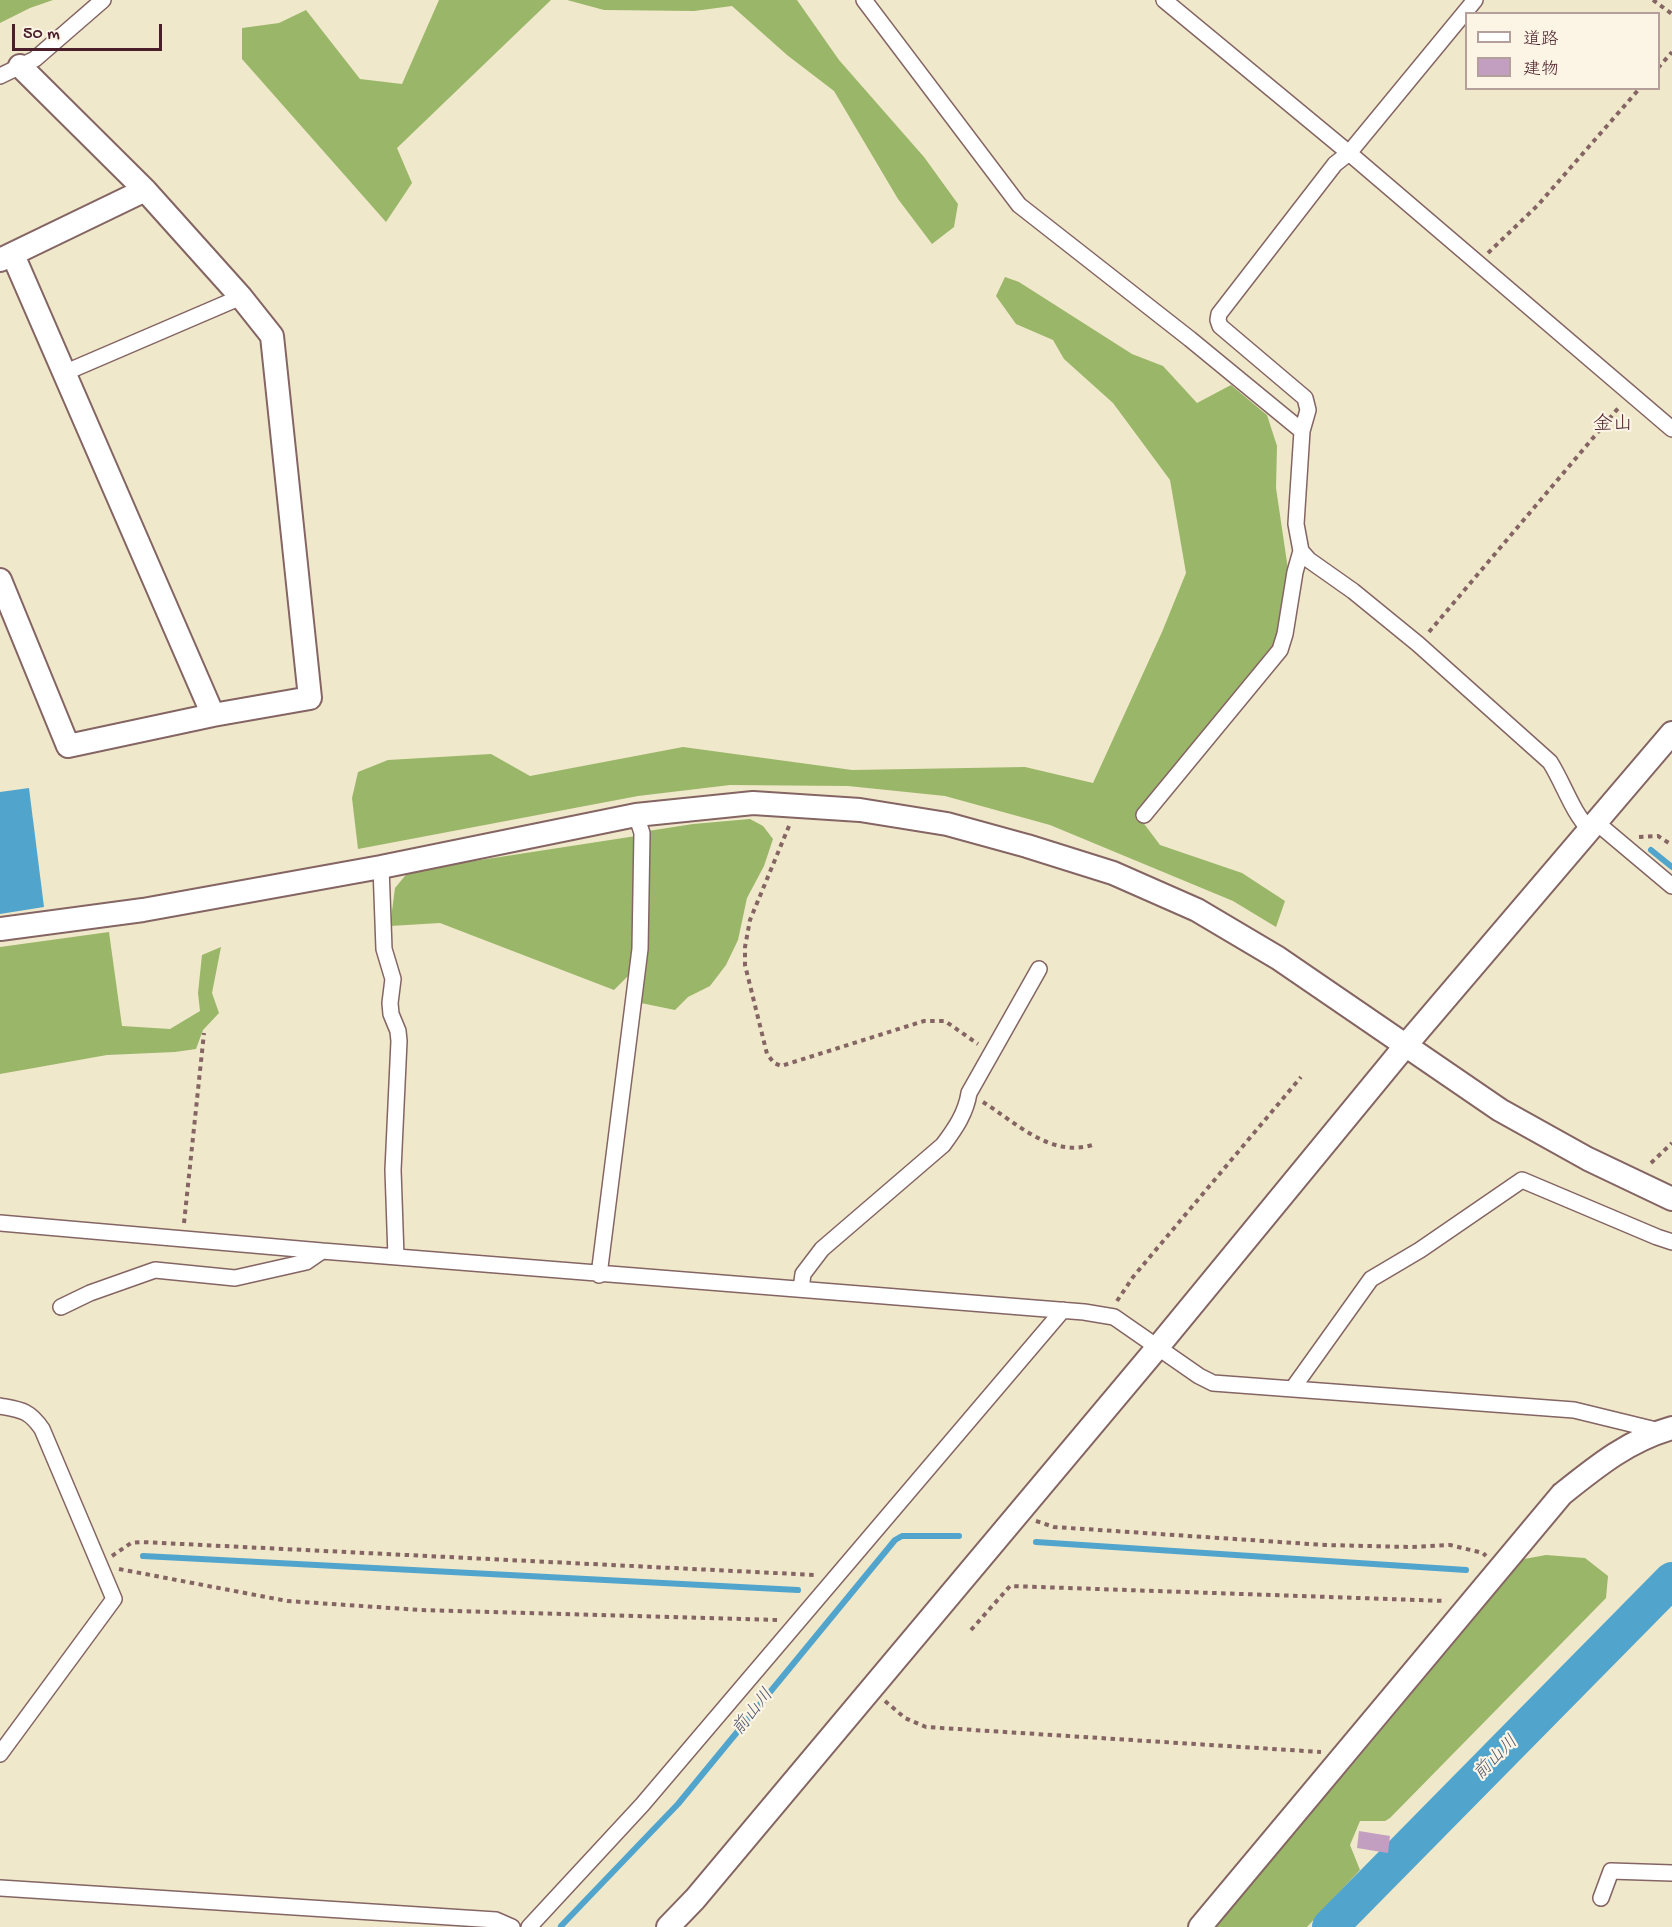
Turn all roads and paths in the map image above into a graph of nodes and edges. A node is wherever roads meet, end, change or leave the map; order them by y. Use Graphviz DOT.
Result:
graph roads {
  1 [pos="103,0"];
  2 [pos="864,0"];
  3 [pos="1164,0"];
  4 [pos="1474,0"];
  5 [pos="1653,0"];
  6 [pos="1672,14"];
  7 [pos="1672,52"];
  8 [pos="1660,67"];
  9 [pos="10,71"];
  10 [pos="1638,90"];
  11 [pos="1349,153"];
  12 [pos="145,190"];
  13 [pos="6,257"];
  14 [pos="1478,264"];
  15 [pos="241,297"];
  16 [pos="64,373"];
  17 [pos="1630,394"];
  18 [pos="1672,429"];
  19 [pos="1302,431"];
  20 [pos="1301,551"];
  21 [pos="0,580"];
  22 [pos="1418,644"];
  23 [pos="213,715"];
  24 [pos="1672,734"];
  25 [pos="792,806"];
  26 [pos="636,815"];
  27 [pos="1144,815"];
  28 [pos="1594,827"];
  29 [pos="1618,840"];
  30 [pos="1672,844"];
  31 [pos="381,867"];
  32 [pos="1672,886"];
  33 [pos="0,929"];
  34 [pos="1039,969"];
  35 [pos="204,1033"];
  36 [pos="1406,1045"];
  37 [pos="991,1053"];
  38 [pos="1301,1077"];
  39 [pos="968,1097"];
  40 [pos="1672,1143"];
  41 [pos="1092,1145"];
  42 [pos="1651,1163"];
  43 [pos="1672,1199"];
  44 [pos="0,1223"];
  45 [pos="184,1239"];
  46 [pos="1672,1242"];
  47 [pos="322,1251"];
  48 [pos="396,1257"];
  49 [pos="599,1275"];
  50 [pos="801,1289"];
  51 [pos="61,1307"];
  52 [pos="1063,1310"];
  53 [pos="1114,1317"];
  54 [pos="1157,1348"];
  55 [pos="1293,1388"];
  56 [pos="0,1406"];
  57 [pos="1666,1430"];
  58 [pos="1021,1510"];
  59 [pos="101,1564"];
  60 [pos="1500,1569"];
  61 [pos="835,1579"];
  62 [pos="1465,1610"];
  63 [pos="796,1623"];
  64 [pos="971,1630"];
  65 [pos="870,1689"];
  66 [pos="0,1754"];
  67 [pos="1338,1762"];
  68 [pos="1672,1873"];
  69 [pos="0,1888"];
  70 [pos="1601,1898"];
  71 [pos="512,1927"];
  72 [pos="529,1927"];
  73 [pos="668,1927"];
  74 [pos="1200,1927"];
  1 -- 9 [label="street"];
  2 -- 19 [label="street"];
  3 -- 11 [label="street"];
  4 -- 11 [label="street"];
  5 -- 6 [label="path"];
  7 -- 8 [label="path"];
  9 -- 12 [label="street"];
  10 -- 14 [label="path"];
  11 -- 14 [label="street"];
  11 -- 19 [label="street"];
  12 -- 13 [label="street"];
  12 -- 15 [label="street"];
  13 -- 16 [label="street"];
  14 -- 17 [label="street"];
  15 -- 16 [label="street"];
  15 -- 23 [label="street"];
  16 -- 23 [label="street"];
  17 -- 18 [label="street"];
  17 -- 22 [label="path"];
  19 -- 20 [label="street"];
  20 -- 22 [label="street"];
  20 -- 27 [label="street"];
  21 -- 23 [label="street"];
  22 -- 28 [label="street"];
  24 -- 28 [label="street"];
  25 -- 26 [label="street"];
  25 -- 36 [label="street"];
  25 -- 37 [label="path"];
  26 -- 31 [label="street"];
  26 -- 49 [label="street"];
  28 -- 29 [label="street"];
  28 -- 36 [label="street"];
  29 -- 30 [label="path"];
  29 -- 32 [label="street"];
  31 -- 33 [label="street"];
  31 -- 48 [label="street"];
  34 -- 37 [label="street"];
  35 -- 45 [label="path"];
  36 -- 43 [label="street"];
  36 -- 54 [label="street"];
  37 -- 39 [label="street"];
  38 -- 53 [label="path"];
  39 -- 41 [label="path"];
  39 -- 50 [label="street"];
  40 -- 42 [label="path"];
  44 -- 45 [label="street"];
  45 -- 47 [label="street"];
  46 -- 55 [label="street"];
  47 -- 48 [label="street"];
  47 -- 51 [label="street"];
  48 -- 49 [label="street"];
  49 -- 50 [label="street"];
  50 -- 52 [label="street"];
  52 -- 53 [label="street"];
  52 -- 61 [label="street"];
  53 -- 54 [label="street"];
  54 -- 55 [label="street"];
  54 -- 58 [label="street"];
  55 -- 57 [label="street"];
  56 -- 59 [label="street"];
  57 -- 60 [label="street"];
  58 -- 60 [label="path"];
  58 -- 65 [label="street"];
  59 -- 61 [label="path"];
  59 -- 63 [label="path"];
  59 -- 66 [label="street"];
  60 -- 62 [label="street"];
  61 -- 63 [label="street"];
  62 -- 64 [label="path"];
  62 -- 67 [label="street"];
  63 -- 72 [label="street"];
  65 -- 67 [label="path"];
  65 -- 73 [label="street"];
  67 -- 74 [label="street"];
  68 -- 70 [label="street"];
  69 -- 71 [label="street"];
}
